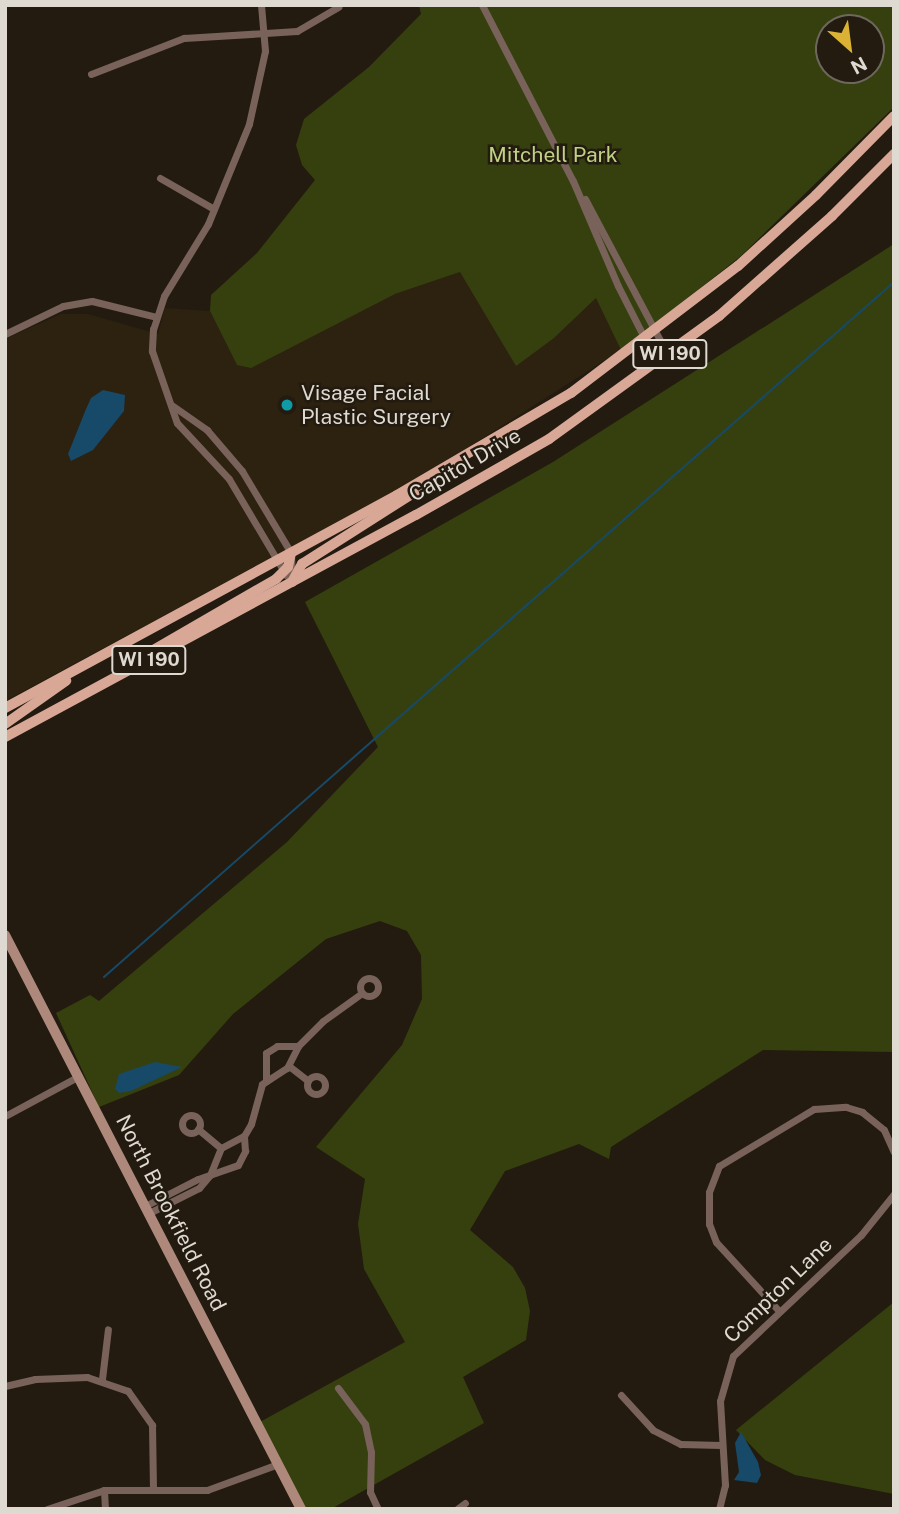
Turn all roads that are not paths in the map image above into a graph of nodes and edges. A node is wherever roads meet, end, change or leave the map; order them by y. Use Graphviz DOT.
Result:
graph roads {
  1 [pos="261,5"];
  2 [pos="482,5"];
  3 [pos="338,7"];
  4 [pos="265,35"];
  5 [pos="91,74"];
  6 [pos="894,116"];
  7 [pos="894,154"];
  8 [pos="160,178"];
  9 [pos="573,181"];
  10 [pos="214,209"];
  11 [pos="156,317"];
  12 [pos="656,332"];
  13 [pos="5,334"];
  14 [pos="645,340"];
  15 [pos="668,355"];
  16 [pos="657,364"];
  17 [pos="173,406"];
  18 [pos="447,467"];
  19 [pos="242,471"];
  20 [pos="229,479"];
  21 [pos="291,553"];
  22 [pos="275,562"];
  23 [pos="283,573"];
  24 [pos="292,582"];
  25 [pos="91,662"];
  26 [pos="98,687"];
  27 [pos="5,708"];
  28 [pos="5,724"];
  29 [pos="5,737"];
  30 [pos="5,935"];
  31 [pos="362,993"];
  32 [pos="298,1046"];
  33 [pos="289,1066"];
  34 [pos="79,1076"];
  35 [pos="266,1081"];
  36 [pos="308,1082"];
  37 [pos="5,1116"];
  38 [pos="198,1129"];
  39 [pos="244,1136"];
  40 [pos="221,1148"];
  41 [pos="894,1152"];
  42 [pos="210,1175"];
  43 [pos="894,1194"];
  44 [pos="147,1210"];
  45 [pos="779,1311"];
  46 [pos="108,1329"];
  47 [pos="102,1379"];
  48 [pos="5,1386"];
  49 [pos="338,1388"];
  50 [pos="621,1395"];
  51 [pos="721,1445"];
  52 [pos="278,1464"];
  53 [pos="153,1489"];
  54 [pos="104,1490"];
  55 [pos="465,1503"];
  56 [pos="47,1509"];
  57 [pos="106,1509"];
  58 [pos="301,1509"];
  59 [pos="378,1509"];
  60 [pos="457,1509"];
  61 [pos="719,1509"];
  1 -- 4 [label="street"];
  2 -- 9 [label="street"];
  3 -- 4 [label="street"];
  4 -- 5 [label="street"];
  4 -- 10 [label="street"];
  6 -- 12 [label="main road, Capitol Drive / WI 190"];
  7 -- 15 [label="main road, Capitol Drive / WI 190"];
  8 -- 10 [label="street"];
  9 -- 12 [label="street"];
  9 -- 14 [label="street"];
  10 -- 11 [label="street"];
  11 -- 13 [label="street"];
  11 -- 17 [label="street"];
  12 -- 14 [label="main road, Capitol Drive / WI 190"];
  12 -- 15 [label="street"];
  14 -- 16 [label="street"];
  14 -- 18 [label="main road, Capitol Drive / WI 190"];
  15 -- 16 [label="main road, Capitol Drive / WI 190"];
  16 -- 24 [label="main road, Capitol Drive / WI 190"];
  17 -- 19 [label="street"];
  17 -- 20 [label="street"];
  18 -- 21 [label="main road, Capitol Drive / WI 190"];
  18 -- 24 [label="main road"];
  19 -- 20 [label="street"];
  19 -- 21 [label="street"];
  20 -- 22 [label="street"];
  21 -- 22 [label="main road, WI 190"];
  21 -- 23 [label="main road"];
  21 -- 24 [label="street"];
  22 -- 23 [label="street"];
  22 -- 25 [label="main road, WI 190"];
  23 -- 24 [label="street"];
  23 -- 26 [label="main road"];
  24 -- 26 [label="main road, Capitol Drive / WI 190"];
  25 -- 27 [label="main road, WI 190"];
  25 -- 28 [label="main road"];
  26 -- 29 [label="main road, Capitol Drive / WI 190"];
  30 -- 34 [label="street, North Brookfield Road"];
  31 -- 32 [label="street"];
  32 -- 33 [label="street"];
  32 -- 35 [label="street"];
  33 -- 35 [label="street"];
  33 -- 36 [label="street"];
  34 -- 37 [label="street"];
  34 -- 44 [label="street, North Brookfield Road"];
  35 -- 39 [label="street"];
  38 -- 40 [label="street"];
  39 -- 40 [label="street"];
  39 -- 42 [label="street"];
  40 -- 42 [label="street"];
  41 -- 45 [label="street"];
  42 -- 44 [label="street"];
  43 -- 45 [label="street, Compton Lane"];
  44 -- 52 [label="street, North Brookfield Road"];
  45 -- 51 [label="street, Compton Lane"];
  46 -- 47 [label="street"];
  47 -- 48 [label="street"];
  47 -- 53 [label="street"];
  49 -- 59 [label="street"];
  50 -- 51 [label="street"];
  51 -- 61 [label="street, Compton Lane"];
  52 -- 53 [label="street"];
  52 -- 58 [label="street, North Brookfield Road"];
  53 -- 54 [label="street"];
  54 -- 56 [label="street"];
  54 -- 57 [label="street"];
  55 -- 60 [label="street"];
}
